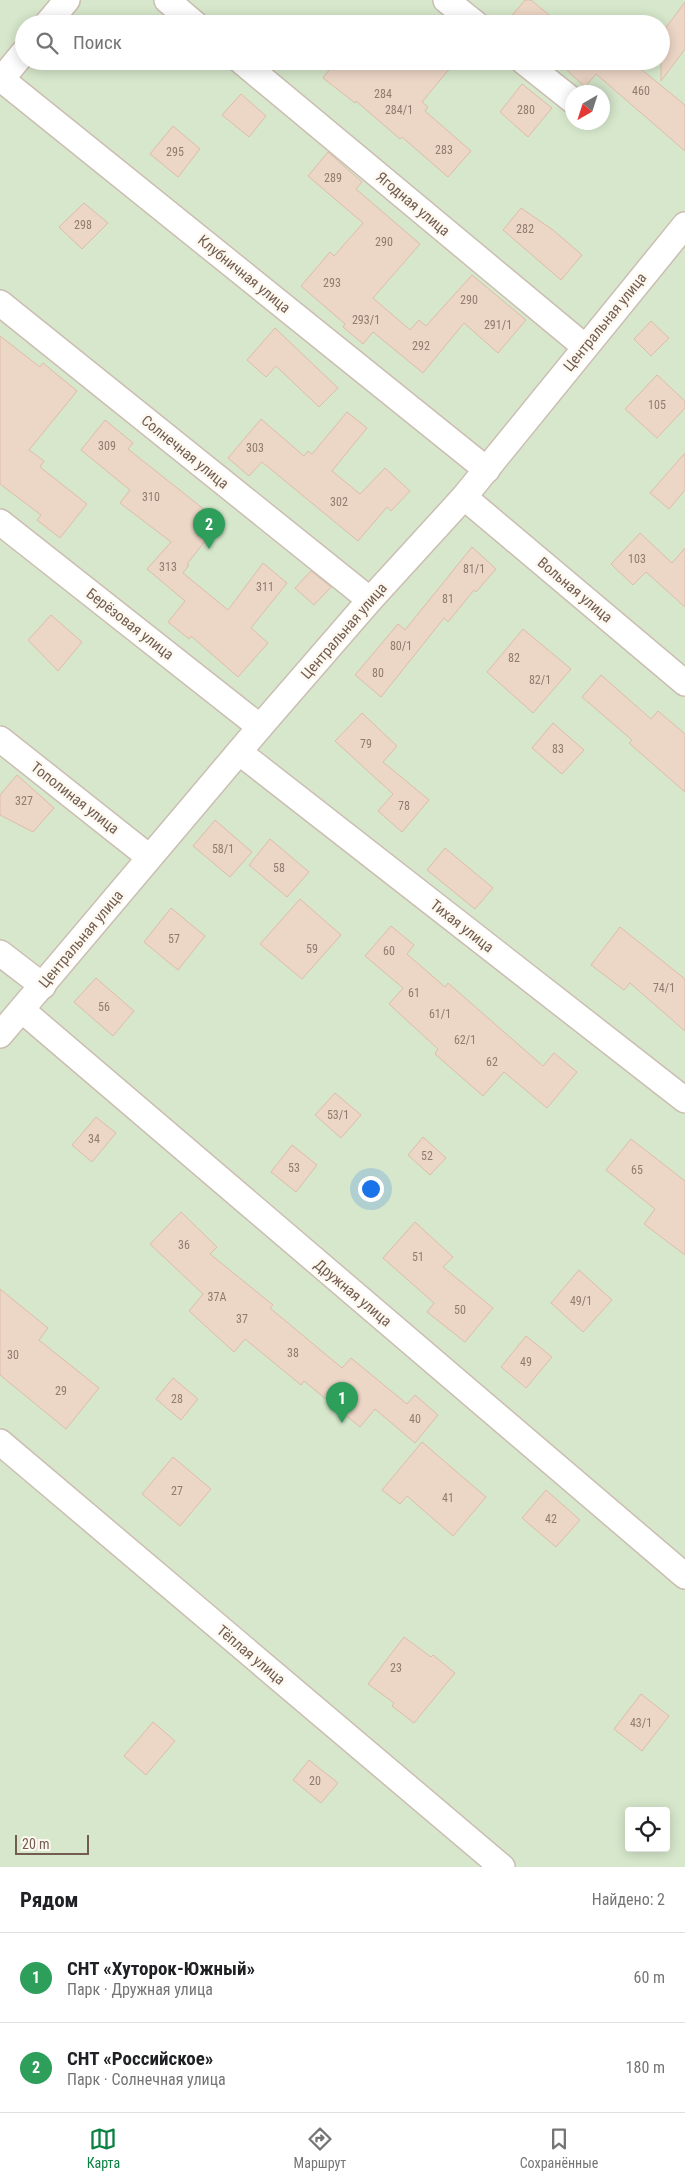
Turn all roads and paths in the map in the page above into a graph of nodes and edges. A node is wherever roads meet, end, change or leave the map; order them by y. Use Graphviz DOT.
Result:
graph roads {
  1 [pos="67,0"];
  2 [pos="167,0"];
  3 [pos="446,0"];
  4 [pos="54,15"];
  5 [pos="184,15"];
  6 [pos="465,15"];
  7 [pos="15,63"];
  8 [pos="252,70"];
  9 [pos="535,70"];
  10 [pos="1,80"];
  11 [pos="565,94"];
  12 [pos="682,235"];
  13 [pos="0,303"];
  14 [pos="585,347"];
  15 [pos="487,470"];
  16 [pos="464,497"];
  17 [pos="0,522"];
  18 [pos="370,600"];
  19 [pos="685,683"];
  20 [pos="260,727"];
  21 [pos="0,739"];
  22 [pos="238,752"];
  23 [pos="149,857"];
  24 [pos="0,953"];
  25 [pos="43,986"];
  26 [pos="22,1010"];
  27 [pos="0,1035"];
  28 [pos="685,1100"];
  29 [pos="0,1442"];
  30 [pos="685,1576"];
  31 [pos="502,1867"];
  1 -- 4 [label="street"];
  2 -- 5 [label="street"];
  3 -- 6 [label="street"];
  7 -- 10 [label="street"];
  8 -- 14 [label="street, Ягодная улица"];
  9 -- 11 [label="street"];
  10 -- 15 [label="street, Клубничная улица"];
  12 -- 14 [label="street, Центральная улица"];
  13 -- 18 [label="street, Солнечная улица"];
  14 -- 15 [label="street, Центральная улица"];
  15 -- 16 [label="street, Центральная улица"];
  16 -- 18 [label="street, Центральная улица"];
  16 -- 19 [label="street, Вольная улица"];
  17 -- 20 [label="street, Берёзовая улица"];
  18 -- 20 [label="street, Центральная улица"];
  20 -- 22 [label="street, Центральная улица"];
  21 -- 23 [label="street, Тополиная улица"];
  22 -- 23 [label="street, Центральная улица"];
  22 -- 28 [label="street, Тихая улица"];
  23 -- 25 [label="street, Центральная улица"];
  24 -- 25 [label="street"];
  25 -- 26 [label="street, Центральная улица"];
  26 -- 27 [label="street, Центральная улица"];
  26 -- 30 [label="street, Дружная улица"];
  29 -- 31 [label="street, Тёплая улица"];
}
